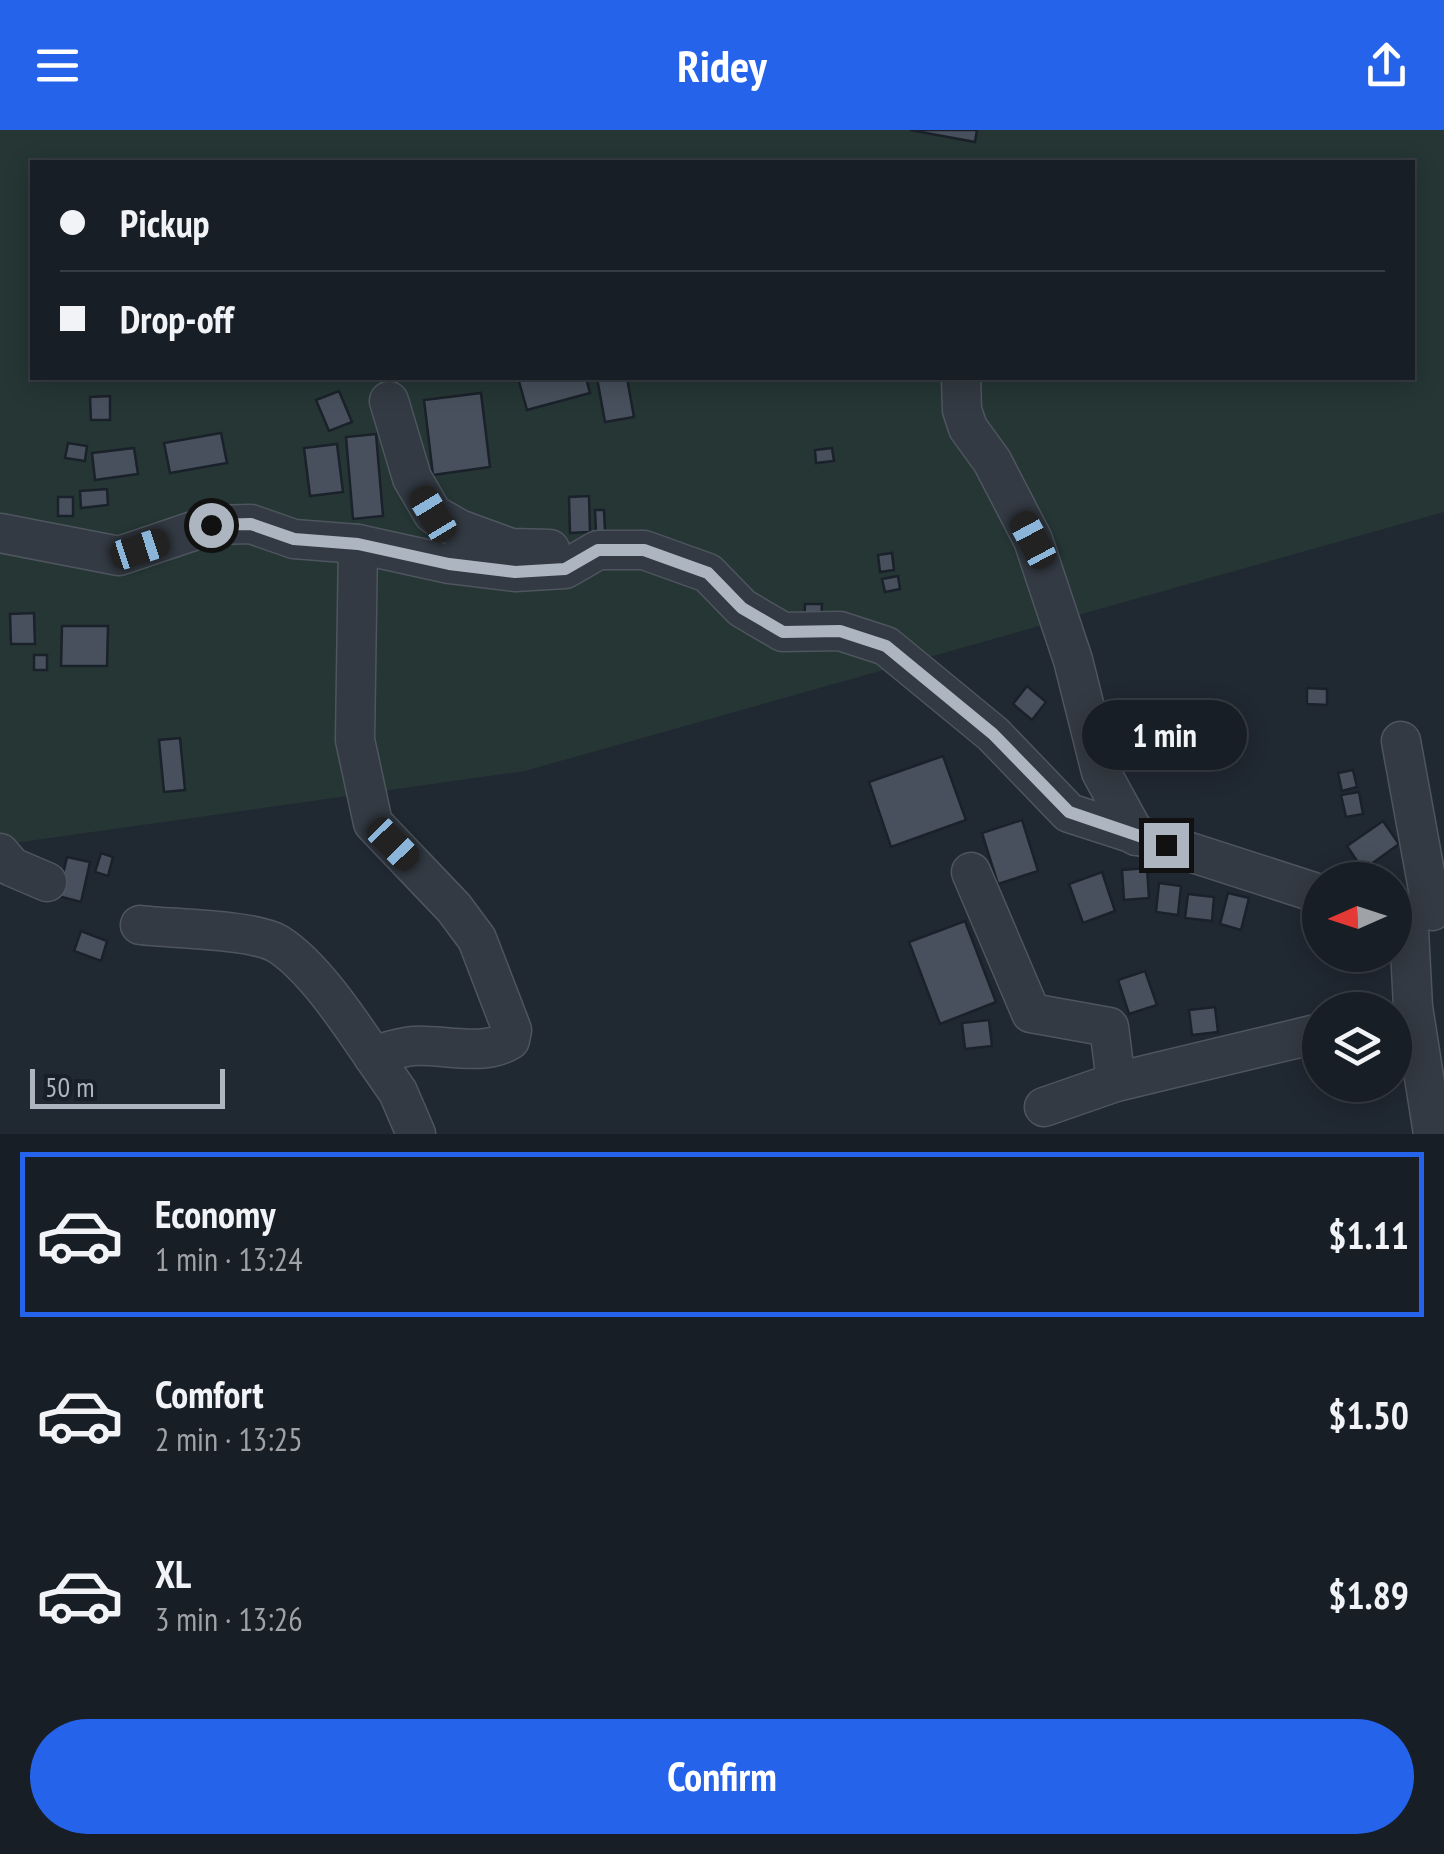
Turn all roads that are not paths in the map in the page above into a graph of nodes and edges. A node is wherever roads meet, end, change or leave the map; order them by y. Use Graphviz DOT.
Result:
graph roads {
  1 [pos="961,380"];
  2 [pos="389,400"];
  3 [pos="0,533"];
  4 [pos="358,544"];
  5 [pos="598,550"];
  6 [pos="1401,741"];
  7 [pos="1136,836"];
  8 [pos="0,853"];
  9 [pos="971,872"];
  10 [pos="47,882"];
  11 [pos="1302,888"];
  12 [pos="1420,919"];
  13 [pos="140,926"];
  14 [pos="1407,992"];
  15 [pos="1302,1038"];
  16 [pos="1412,1044"];
  17 [pos="373,1056"];
  18 [pos="1116,1082"];
  19 [pos="1044,1107"];
  20 [pos="416,1134"];
  21 [pos="1433,1134"];
  1 -- 7 [label="street"];
  2 -- 5 [label="street"];
  3 -- 4 [label="street"];
  4 -- 5 [label="street"];
  4 -- 17 [label="street"];
  5 -- 7 [label="street"];
  6 -- 12 [label="street"];
  7 -- 11 [label="street"];
  8 -- 10 [label="street"];
  9 -- 18 [label="street"];
  12 -- 14 [label="street"];
  13 -- 17 [label="street"];
  15 -- 18 [label="street"];
  16 -- 21 [label="street"];
  17 -- 20 [label="street"];
  18 -- 19 [label="street"];
}
